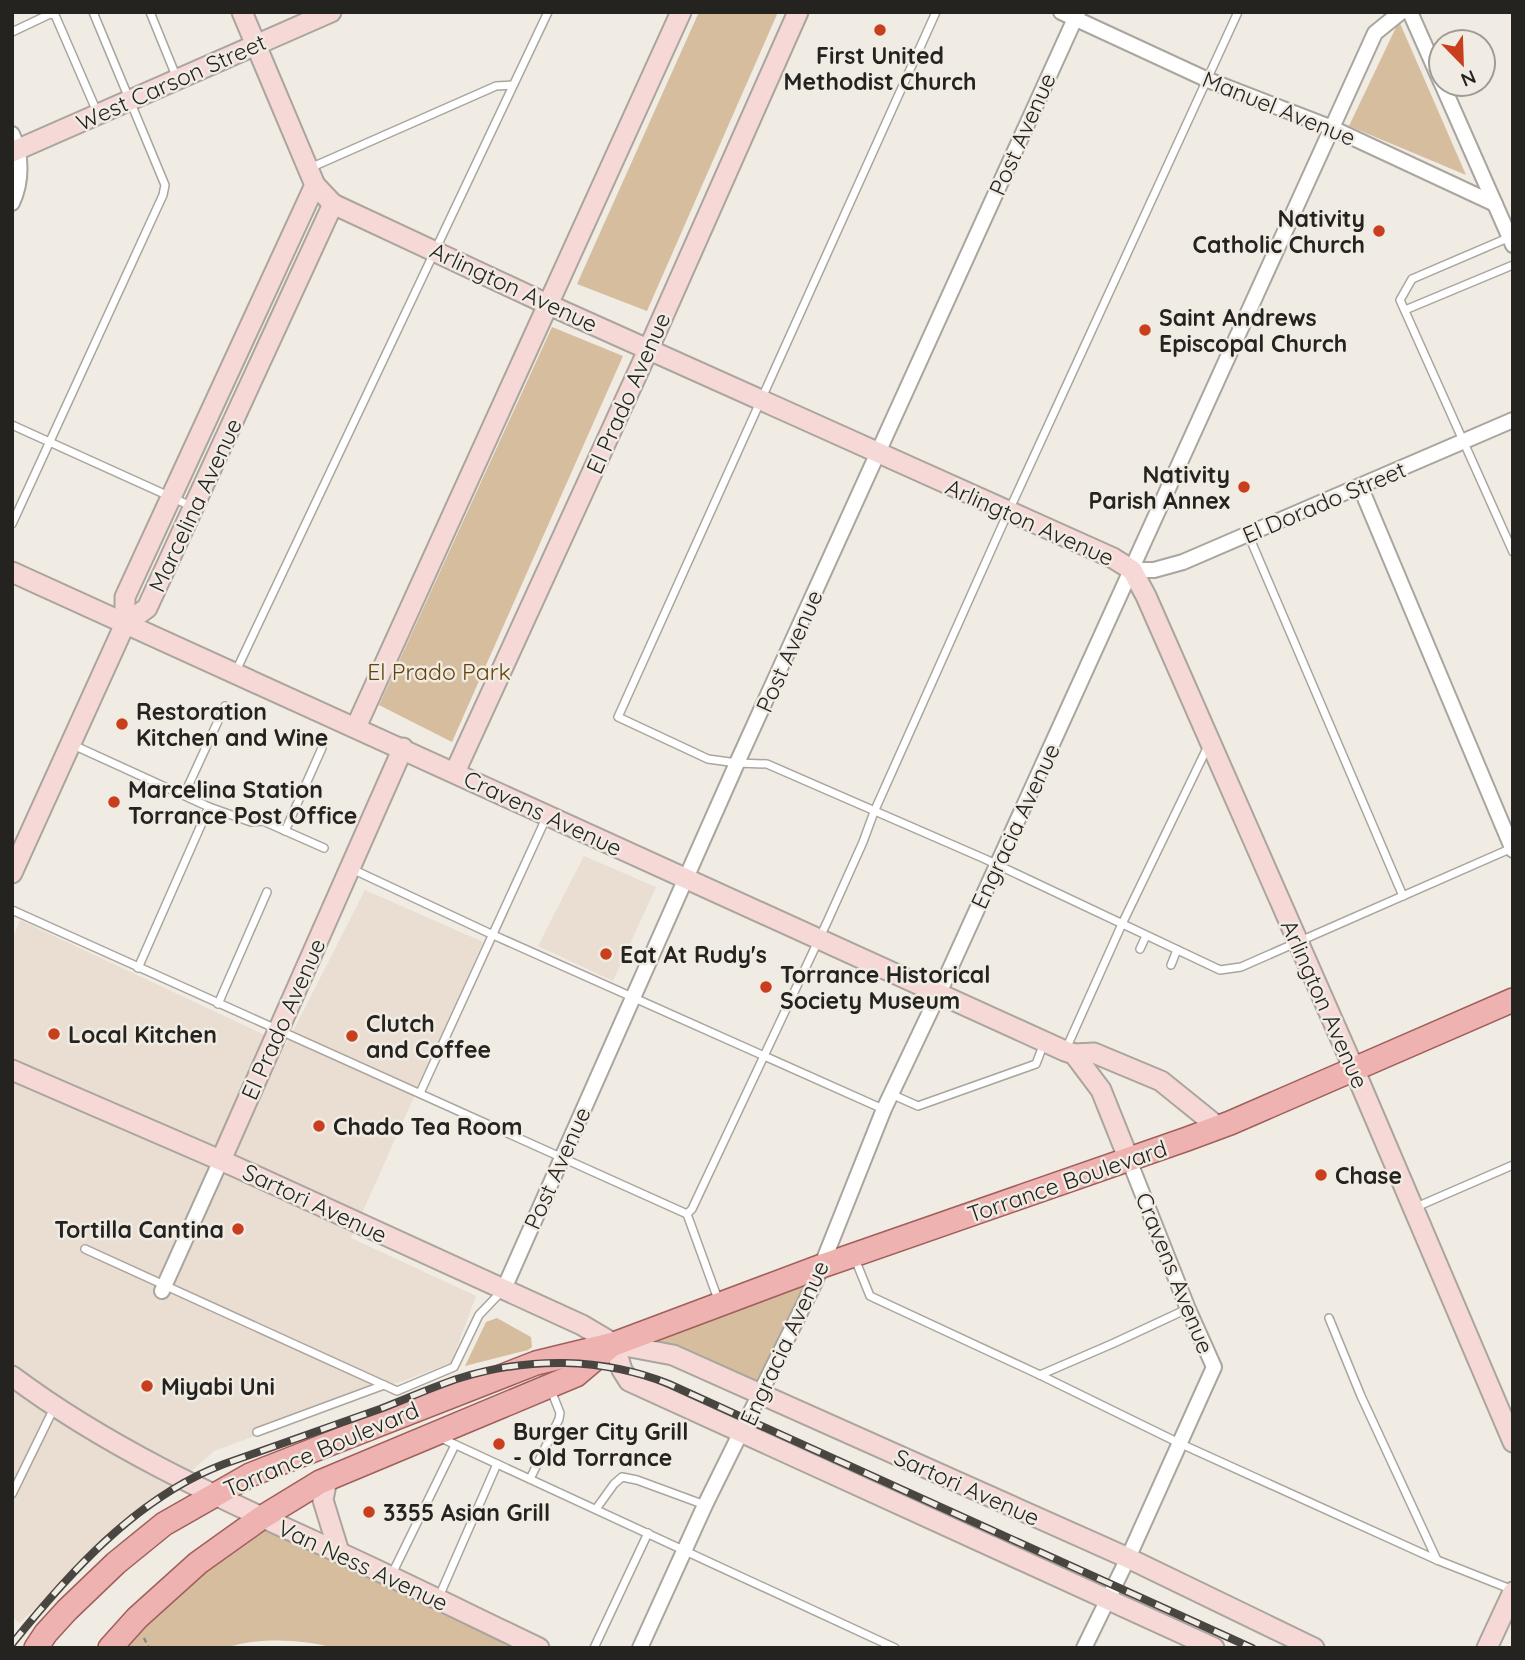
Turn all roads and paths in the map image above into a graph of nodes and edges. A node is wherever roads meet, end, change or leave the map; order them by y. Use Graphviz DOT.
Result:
graph roads {
  1 [pos="93,12"];
  2 [pos="150,12"];
  3 [pos="242,12"];
  4 [pos="331,12"];
  5 [pos="548,12"];
  6 [pos="681,12"];
  7 [pos="798,12"];
  8 [pos="936,12"];
  9 [pos="1238,12"];
  10 [pos="1401,12"];
  11 [pos="1410,12"];
  12 [pos="1071,14"];
  13 [pos="12,32"];
  14 [pos="256,45"];
  15 [pos="1427,51"];
  16 [pos="177,78"];
  17 [pos="1208,79"];
  18 [pos="513,85"];
  19 [pos="1448,98"];
  20 [pos="130,99"];
  21 [pos="98,114"];
  22 [pos="1332,128"];
  23 [pos="15,145"];
  24 [pos="312,177"];
  25 [pos="12,203"];
  26 [pos="332,204"];
  27 [pos="1495,204"];
  28 [pos="1511,241"];
  29 [pos="435,250"];
  30 [pos="1513,265"];
  31 [pos="547,304"];
  32 [pos="1405,310"];
  33 [pos="649,348"];
  34 [pos="760,400"];
  35 [pos="1513,420"];
  36 [pos="12,425"];
  37 [pos="1464,441"];
  38 [pos="50,442"];
  39 [pos="878,453"];
  40 [pos="1360,486"];
  41 [pos="172,497"];
  42 [pos="195,508"];
  43 [pos="1009,511"];
  44 [pos="12,524"];
  45 [pos="1248,534"];
  46 [pos="1513,552"];
  47 [pos="1132,570"];
  48 [pos="12,572"];
  49 [pos="125,624"];
  50 [pos="235,674"];
  51 [pos="225,706"];
  52 [pos="356,727"];
  53 [pos="1210,742"];
  54 [pos="71,744"];
  55 [pos="322,748"];
  56 [pos="403,748"];
  57 [pos="737,763"];
  58 [pos="455,772"];
  59 [pos="184,795"];
  60 [pos="209,807"];
  61 [pos="874,812"];
  62 [pos="548,815"];
  63 [pos="285,831"];
  64 [pos="324,848"];
  65 [pos="1512,848"];
  66 [pos="997,866"];
  67 [pos="351,868"];
  68 [pos="12,873"];
  69 [pos="686,878"];
  70 [pos="267,892"];
  71 [pos="1403,896"];
  72 [pos="12,910"];
  73 [pos="1122,924"];
  74 [pos="491,934"];
  75 [pos="1146,936"];
  76 [pos="818,938"];
  77 [pos="1298,943"];
  78 [pos="1140,949"];
  79 [pos="1177,950"];
  80 [pos="1171,965"];
  81 [pos="138,968"];
  82 [pos="939,993"];
  83 [pos="633,997"];
  84 [pos="1513,1000"];
  85 [pos="218,1004"];
  86 [pos="278,1031"];
  87 [pos="1045,1041"];
  88 [pos="1070,1052"];
  89 [pos="764,1055"];
  90 [pos="1354,1069"];
  91 [pos="12,1070"];
  92 [pos="420,1093"];
  93 [pos="891,1094"];
  94 [pos="884,1110"];
  95 [pos="1218,1127"];
  96 [pos="562,1158"];
  97 [pos="221,1160"];
  98 [pos="1129,1160"];
  99 [pos="1513,1166"];
  100 [pos="1413,1209"];
  101 [pos="687,1214"];
  102 [pos="85,1249"];
  103 [pos="854,1255"];
  104 [pos="822,1266"];
  105 [pos="163,1288"];
  106 [pos="503,1291"];
  107 [pos="720,1303"];
  108 [pos="1188,1309"];
  109 [pos="1329,1318"];
  110 [pos="614,1344"];
  111 [pos="1040,1374"];
  112 [pos="12,1376"];
  113 [pos="385,1385"];
  114 [pos="549,1385"];
  115 [pos="759,1394"];
  116 [pos="54,1407"];
  117 [pos="257,1432"];
  118 [pos="741,1433"];
  119 [pos="432,1434"];
  120 [pos="1513,1442"];
  121 [pos="1179,1443"];
  122 [pos="455,1445"];
  123 [pos="497,1464"];
  124 [pos="327,1479"];
  125 [pos="530,1479"];
  126 [pos="12,1494"];
  127 [pos="212,1495"];
  128 [pos="705,1505"];
  129 [pos="596,1509"];
  130 [pos="261,1518"];
  131 [pos="648,1533"];
  132 [pos="685,1550"];
  133 [pos="339,1552"];
  134 [pos="1128,1558"];
  135 [pos="1437,1560"];
  136 [pos="390,1577"];
  137 [pos="1513,1591"];
  138 [pos="1107,1598"];
  139 [pos="438,1600"];
  140 [pos="143,1635"];
  141 [pos="42,1643"];
  142 [pos="110,1648"];
  143 [pos="149,1648"];
  144 [pos="539,1648"];
  145 [pos="594,1648"];
  146 [pos="640,1648"];
  147 [pos="895,1648"];
  148 [pos="1084,1648"];
  149 [pos="1214,1648"];
  150 [pos="1314,1648"];
  151 [pos="1487,1648"];
  1 -- 20 [label="lane"];
  2 -- 16 [label="lane"];
  3 -- 14 [label="street, Arlington Avenue"];
  4 -- 14 [label="street, West Carson Street"];
  5 -- 18 [label="lane"];
  6 -- 31 [label="street"];
  7 -- 33 [label="street, El Prado Avenue"];
  8 -- 34 [label="lane"];
  9 -- 17 [label="lane"];
  10 -- 22 [label="street, Engracia Avenue"];
  11 -- 15 [label="street"];
  12 -- 17 [label="street, Manuel Avenue"];
  12 -- 39 [label="street, Post Avenue"];
  13 -- 21 [label="lane"];
  14 -- 16 [label="street, West Carson Street"];
  14 -- 24 [label="street, Arlington Avenue"];
  16 -- 20 [label="street, West Carson Street"];
  17 -- 22 [label="street, Manuel Avenue"];
  17 -- 43 [label="lane"];
  18 -- 24 [label="lane"];
  18 -- 29 [label="lane"];
  19 -- 27 [label="street"];
  20 -- 21 [label="street, West Carson Street"];
  20 -- 38 [label="lane"];
  21 -- 23 [label="street, West Carson Street"];
  22 -- 27 [label="street, Manuel Avenue"];
  22 -- 47 [label="street, Engracia Avenue"];
  23 -- 25 [label="street"];
  24 -- 26 [label="street, Arlington Avenue"];
  24 -- 41 [label="street"];
  26 -- 29 [label="street, Arlington Avenue"];
  26 -- 42 [label="street, Marcelina Avenue"];
  27 -- 28 [label="street"];
  28 -- 32 [label="lane"];
  29 -- 31 [label="street, Arlington Avenue"];
  29 -- 50 [label="lane"];
  30 -- 32 [label="lane"];
  31 -- 33 [label="street, Arlington Avenue"];
  31 -- 52 [label="street"];
  32 -- 37 [label="lane"];
  33 -- 34 [label="street, Arlington Avenue"];
  33 -- 58 [label="street, El Prado Avenue"];
  34 -- 39 [label="street, Arlington Avenue"];
  34 -- 57 [label="lane"];
  35 -- 37 [label="street, El Dorado Street"];
  36 -- 38 [label="lane"];
  37 -- 40 [label="street, El Dorado Street"];
  37 -- 46 [label="lane"];
  38 -- 41 [label="lane"];
  38 -- 44 [label="lane"];
  39 -- 43 [label="street, Arlington Avenue"];
  39 -- 57 [label="street, Post Avenue"];
  40 -- 45 [label="street, El Dorado Street"];
  40 -- 65 [label="street"];
  41 -- 42 [label="lane"];
  41 -- 49 [label="street"];
  42 -- 49 [label="street, Marcelina Avenue"];
  43 -- 47 [label="street, Arlington Avenue"];
  43 -- 61 [label="lane"];
  45 -- 47 [label="street, El Dorado Street"];
  45 -- 71 [label="lane"];
  47 -- 53 [label="street, Arlington Avenue"];
  47 -- 66 [label="street, Engracia Avenue"];
  48 -- 49 [label="street, Cravens Avenue"];
  49 -- 50 [label="street, Cravens Avenue"];
  49 -- 54 [label="street, Marcelina Avenue"];
  50 -- 52 [label="street, Cravens Avenue"];
  51 -- 59 [label="lane"];
  52 -- 56 [label="street, Cravens Avenue"];
  53 -- 73 [label="lane"];
  53 -- 77 [label="street, Arlington Avenue"];
  54 -- 59 [label="lane"];
  54 -- 68 [label="street, Marcelina Avenue"];
  55 -- 63 [label="lane"];
  56 -- 58 [label="street, Cravens Avenue"];
  56 -- 67 [label="street, El Prado Avenue"];
  57 -- 61 [label="lane"];
  57 -- 69 [label="street, Post Avenue"];
  58 -- 62 [label="street, Cravens Avenue"];
  59 -- 60 [label="lane"];
  60 -- 63 [label="lane"];
  60 -- 81 [label="lane"];
  61 -- 66 [label="lane"];
  61 -- 76 [label="lane"];
  62 -- 69 [label="street, Cravens Avenue"];
  62 -- 74 [label="lane"];
  63 -- 64 [label="lane"];
  65 -- 71 [label="lane"];
  66 -- 73 [label="lane"];
  66 -- 82 [label="street, Engracia Avenue"];
  67 -- 74 [label="lane"];
  67 -- 86 [label="street, El Prado Avenue"];
  69 -- 76 [label="street, Cravens Avenue"];
  69 -- 83 [label="street, Post Avenue"];
  70 -- 85 [label="lane"];
  71 -- 77 [label="lane"];
  72 -- 81 [label="lane"];
  73 -- 75 [label="lane"];
  73 -- 88 [label="lane"];
  74 -- 83 [label="lane"];
  74 -- 92 [label="lane"];
  75 -- 78 [label="lane"];
  75 -- 79 [label="lane"];
  76 -- 82 [label="street, Cravens Avenue"];
  76 -- 89 [label="lane"];
  77 -- 79 [label="lane"];
  77 -- 90 [label="street, Arlington Avenue"];
  79 -- 80 [label="lane"];
  81 -- 85 [label="lane"];
  82 -- 87 [label="street, Cravens Avenue"];
  82 -- 93 [label="street, Engracia Avenue"];
  83 -- 89 [label="lane"];
  83 -- 96 [label="street, Post Avenue"];
  84 -- 90 [label="main road, Torrance Boulevard"];
  85 -- 86 [label="lane"];
  86 -- 92 [label="lane"];
  86 -- 97 [label="street, El Prado Avenue"];
  87 -- 88 [label="street, Cravens Avenue"];
  87 -- 93 [label="lane"];
  88 -- 95 [label="street, Cravens Avenue"];
  88 -- 98 [label="street, Cravens Avenue"];
  89 -- 94 [label="lane"];
  89 -- 101 [label="lane"];
  90 -- 95 [label="main road, Torrance Boulevard"];
  90 -- 100 [label="street, Arlington Avenue"];
  91 -- 97 [label="street, Sartori Avenue"];
  92 -- 96 [label="lane"];
  93 -- 94 [label="street, Engracia Avenue"];
  94 -- 104 [label="street, Engracia Avenue"];
  95 -- 98 [label="main road, Torrance Boulevard"];
  96 -- 101 [label="lane"];
  96 -- 106 [label="street, Post Avenue"];
  97 -- 105 [label="street, El Prado Avenue"];
  97 -- 106 [label="street, Sartori Avenue"];
  98 -- 103 [label="main road, Torrance Boulevard"];
  98 -- 108 [label="street, Cravens Avenue"];
  99 -- 100 [label="lane"];
  100 -- 120 [label="street, Arlington Avenue"];
  101 -- 107 [label="lane"];
  102 -- 105 [label="lane"];
  103 -- 104 [label="main road, Torrance Boulevard"];
  103 -- 111 [label="lane"];
  104 -- 107 [label="main road, Torrance Boulevard"];
  104 -- 115 [label="street, Engracia Avenue"];
  105 -- 113 [label="lane"];
  106 -- 110 [label="street, Sartori Avenue"];
  106 -- 113 [label="lane"];
  107 -- 110 [label="main road, Torrance Boulevard"];
  108 -- 111 [label="lane"];
  108 -- 121 [label="street, Cravens Avenue"];
  109 -- 135 [label="lane"];
  110 -- 114 [label="main road, Torrance Boulevard"];
  110 -- 115 [label="street, Sartori Avenue"];
  110 -- 118 [label="street, Sartori Avenue"];
  110 -- 127 [label="main road, Torrance Boulevard"];
  111 -- 121 [label="lane"];
  112 -- 116 [label="street, Van Ness Avenue"];
  113 -- 117 [label="lane"];
  114 -- 119 [label="main road, Torrance Boulevard"];
  114 -- 125 [label="lane"];
  115 -- 118 [label="street, Engracia Avenue"];
  115 -- 134 [label="street, Sartori Avenue"];
  116 -- 126 [label="lane"];
  116 -- 127 [label="street, Van Ness Avenue"];
  118 -- 128 [label="street, Engracia Avenue"];
  118 -- 138 [label="street, Sartori Avenue"];
  119 -- 122 [label="lane"];
  119 -- 124 [label="main road, Torrance Boulevard"];
  121 -- 134 [label="street, Cravens Avenue"];
  121 -- 135 [label="lane"];
  122 -- 123 [label="lane"];
  122 -- 136 [label="lane"];
  123 -- 125 [label="lane"];
  123 -- 139 [label="lane"];
  124 -- 130 [label="main road, Torrance Boulevard"];
  124 -- 133 [label="street"];
  125 -- 129 [label="lane"];
  127 -- 130 [label="street, Van Ness Avenue"];
  127 -- 141 [label="main road, Torrance Boulevard"];
  128 -- 129 [label="lane"];
  128 -- 132 [label="street, Engracia Avenue"];
  129 -- 131 [label="lane"];
  130 -- 133 [label="street, Van Ness Avenue"];
  130 -- 142 [label="main road, Torrance Boulevard"];
  131 -- 132 [label="lane"];
  131 -- 145 [label="lane"];
  132 -- 146 [label="street, Engracia Avenue"];
  132 -- 147 [label="lane"];
  133 -- 136 [label="street, Van Ness Avenue"];
  134 -- 138 [label="street, Cravens Avenue"];
  134 -- 150 [label="street, Sartori Avenue"];
  135 -- 137 [label="lane"];
  136 -- 139 [label="street, Van Ness Avenue"];
  137 -- 151 [label="street"];
  138 -- 148 [label="street, Cravens Avenue"];
  138 -- 149 [label="street, Sartori Avenue"];
  139 -- 144 [label="street, Van Ness Avenue"];
  140 -- 143 [label="path"];
}
